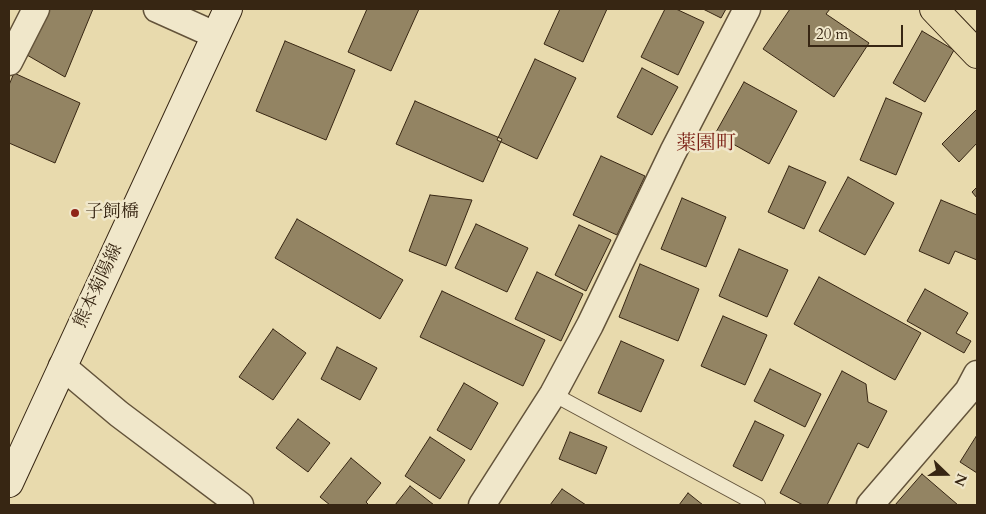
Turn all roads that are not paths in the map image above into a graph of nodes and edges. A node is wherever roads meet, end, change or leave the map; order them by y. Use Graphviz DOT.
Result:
graph roads {
  1 [pos="36,9"];
  2 [pos="158,9"];
  3 [pos="228,9"];
  4 [pos="747,9"];
  5 [pos="934,9"];
  6 [pos="215,35"];
  7 [pos="977,54"];
  8 [pos="9,62"];
  9 [pos="62,366"];
  10 [pos="977,374"];
  11 [pos="553,394"];
  12 [pos="9,483"];
  13 [pos="240,505"];
  14 [pos="482,505"];
  15 [pos="758,505"];
  16 [pos="870,505"];
  1 -- 8 [label="street"];
  2 -- 6 [label="street"];
  3 -- 6 [label="main road, 熊本菊陽線"];
  4 -- 11 [label="street"];
  5 -- 7 [label="main road"];
  6 -- 9 [label="main road, 熊本菊陽線"];
  9 -- 12 [label="main road, 熊本菊陽線"];
  9 -- 13 [label="street"];
  10 -- 16 [label="street"];
  11 -- 14 [label="street"];
  11 -- 15 [label="lane"];
}
